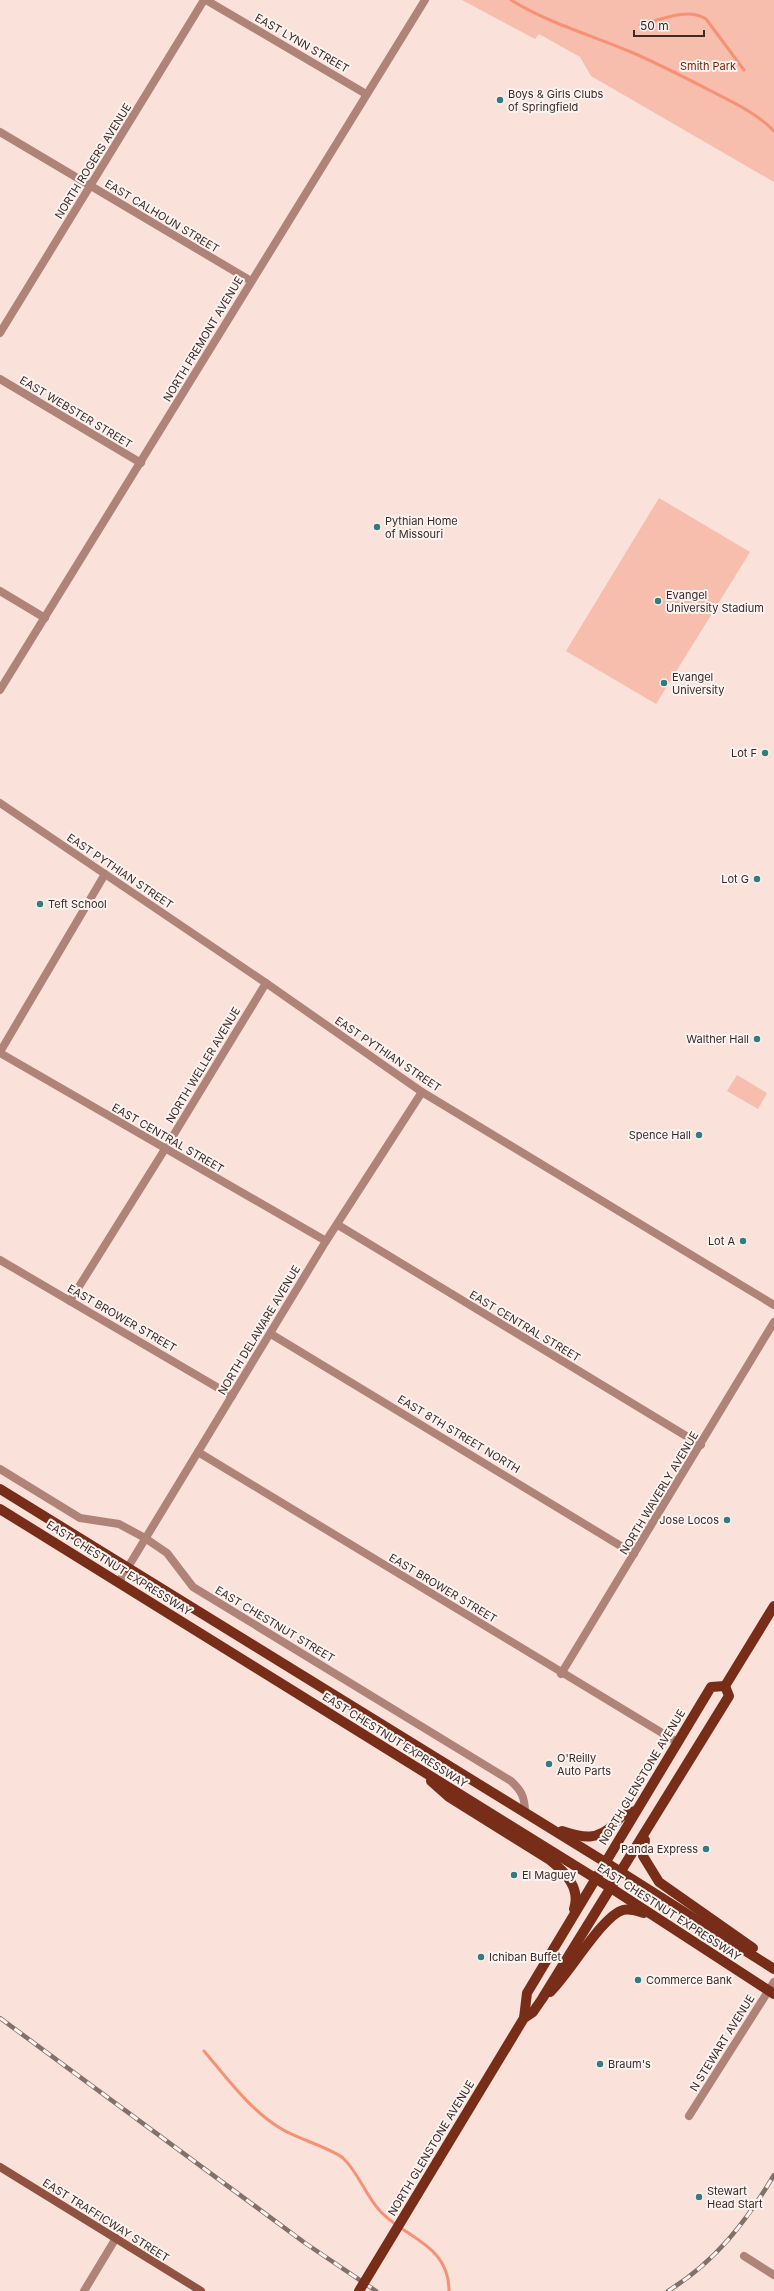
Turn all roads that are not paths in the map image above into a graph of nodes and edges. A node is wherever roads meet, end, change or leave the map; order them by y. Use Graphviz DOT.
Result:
graph roads {
  1 [pos="205,0"];
  2 [pos="425,0"];
  3 [pos="366,94"];
  4 [pos="0,132"];
  5 [pos="90,187"];
  6 [pos="251,282"];
  7 [pos="0,333"];
  8 [pos="0,379"];
  9 [pos="141,463"];
  10 [pos="0,591"];
  11 [pos="44,618"];
  12 [pos="0,690"];
  13 [pos="0,803"];
  14 [pos="105,874"];
  15 [pos="266,983"];
  16 [pos="0,1052"];
  17 [pos="422,1092"];
  18 [pos="165,1149"];
  19 [pos="338,1225"];
  20 [pos="326,1241"];
  21 [pos="0,1260"];
  22 [pos="70,1301"];
  23 [pos="774,1305"];
  24 [pos="774,1322"];
  25 [pos="271,1334"];
  26 [pos="232,1396"];
  27 [pos="700,1445"];
  28 [pos="198,1452"];
  29 [pos="0,1469"];
  30 [pos="0,1489"];
  31 [pos="0,1509"];
  32 [pos="145,1538"];
  33 [pos="634,1554"];
  34 [pos="128,1567"];
  35 [pos="119,1582"];
  36 [pos="774,1606"];
  37 [pos="561,1674"];
  38 [pos="725,1686"];
  39 [pos="677,1742"];
  40 [pos="420,1770"];
  41 [pos="635,1811"];
  42 [pos="525,1813"];
  43 [pos="544,1824"];
  44 [pos="647,1832"];
  45 [pos="605,1862"];
  46 [pos="622,1873"];
  47 [pos="595,1878"];
  48 [pos="611,1888"];
  49 [pos="652,1915"];
  50 [pos="570,1919"];
  51 [pos="774,1968"];
  52 [pos="772,1989"];
  53 [pos="542,1999"];
  54 [pos="524,2018"];
  55 [pos="689,2116"];
  56 [pos="0,2167"];
  57 [pos="116,2238"];
  58 [pos="744,2256"];
  59 [pos="774,2275"];
  60 [pos="84,2291"];
  61 [pos="201,2291"];
  62 [pos="359,2291"];
  1 -- 3 [label="street, EAST LYNN STREET"];
  1 -- 5 [label="street, NORTH ROGERS AVENUE"];
  2 -- 3 [label="street, NORTH FREMONT AVENUE"];
  3 -- 6 [label="street, NORTH FREMONT AVENUE"];
  4 -- 5 [label="street, EAST CALHOUN STREET"];
  5 -- 6 [label="street, EAST CALHOUN STREET"];
  5 -- 7 [label="street, NORTH ROGERS AVENUE"];
  6 -- 9 [label="street, NORTH FREMONT AVENUE"];
  8 -- 9 [label="street, EAST WEBSTER STREET"];
  9 -- 11 [label="street, NORTH FREMONT AVENUE"];
  10 -- 11 [label="street"];
  11 -- 12 [label="street, NORTH FREMONT AVENUE"];
  13 -- 14 [label="street, EAST PYTHIAN STREET"];
  14 -- 15 [label="street, EAST PYTHIAN STREET"];
  14 -- 16 [label="street"];
  15 -- 17 [label="street, EAST PYTHIAN STREET"];
  15 -- 18 [label="street, NORTH WELLER AVENUE"];
  16 -- 18 [label="street, EAST CENTRAL STREET"];
  17 -- 19 [label="street, NORTH DELAWARE AVENUE"];
  17 -- 23 [label="street, EAST PYTHIAN STREET"];
  18 -- 20 [label="street, EAST CENTRAL STREET"];
  18 -- 22 [label="street, NORTH WELLER AVENUE"];
  19 -- 20 [label="street, NORTH DELAWARE AVENUE"];
  19 -- 27 [label="street, EAST CENTRAL STREET"];
  20 -- 25 [label="street, NORTH DELAWARE AVENUE"];
  21 -- 22 [label="street, EAST BROWER STREET"];
  22 -- 26 [label="street, EAST BROWER STREET"];
  24 -- 27 [label="street, NORTH WAVERLY AVENUE"];
  25 -- 26 [label="street, NORTH DELAWARE AVENUE"];
  25 -- 33 [label="street, EAST 8TH STREET NORTH"];
  26 -- 28 [label="street, NORTH DELAWARE AVENUE"];
  27 -- 33 [label="street, NORTH WAVERLY AVENUE"];
  28 -- 32 [label="street, NORTH DELAWARE AVENUE"];
  28 -- 37 [label="street, EAST BROWER STREET"];
  29 -- 32 [label="street, EAST CHESTNUT STREET"];
  30 -- 34 [label="main road, EAST CHESTNUT EXPRESSWAY"];
  31 -- 35 [label="main road, EAST CHESTNUT EXPRESSWAY"];
  32 -- 34 [label="street, NORTH DELAWARE AVENUE"];
  32 -- 42 [label="street, EAST CHESTNUT STREET"];
  33 -- 37 [label="street, NORTH WAVERLY AVENUE"];
  34 -- 35 [label="street, NORTH DELAWARE AVENUE"];
  34 -- 42 [label="main road, EAST CHESTNUT EXPRESSWAY"];
  35 -- 40 [label="main road, EAST CHESTNUT EXPRESSWAY"];
  36 -- 38 [label="main road, NORTH GLENSTONE AVENUE"];
  37 -- 39 [label="street, EAST BROWER STREET"];
  38 -- 39 [label="main road, NORTH GLENSTONE AVENUE"];
  38 -- 44 [label="main road, NORTH GLENSTONE AVENUE"];
  39 -- 41 [label="main road, NORTH GLENSTONE AVENUE"];
  40 -- 47 [label="main road, EAST CHESTNUT EXPRESSWAY"];
  40 -- 50 [label="main road"];
  41 -- 43 [label="main road"];
  41 -- 45 [label="main road, NORTH GLENSTONE AVENUE"];
  42 -- 43 [label="main road, EAST CHESTNUT EXPRESSWAY"];
  43 -- 45 [label="main road, EAST CHESTNUT EXPRESSWAY"];
  44 -- 46 [label="main road, NORTH GLENSTONE AVENUE"];
  44 -- 51 [label="main road"];
  45 -- 46 [label="main road, EAST CHESTNUT EXPRESSWAY"];
  45 -- 47 [label="main road, NORTH GLENSTONE AVENUE"];
  46 -- 48 [label="main road, NORTH GLENSTONE AVENUE"];
  46 -- 51 [label="main road, EAST CHESTNUT EXPRESSWAY"];
  47 -- 48 [label="main road, EAST CHESTNUT EXPRESSWAY"];
  47 -- 50 [label="main road, NORTH GLENSTONE AVENUE"];
  48 -- 49 [label="main road, EAST CHESTNUT EXPRESSWAY"];
  48 -- 53 [label="main road, NORTH GLENSTONE AVENUE"];
  49 -- 52 [label="main road, EAST CHESTNUT EXPRESSWAY"];
  49 -- 53 [label="main road"];
  50 -- 54 [label="main road, NORTH GLENSTONE AVENUE"];
  52 -- 55 [label="street, N STEWART AVENUE"];
  53 -- 54 [label="main road, NORTH GLENSTONE AVENUE"];
  54 -- 62 [label="main road, NORTH GLENSTONE AVENUE, bridge"];
  56 -- 57 [label="main road, EAST TRAFFICWAY STREET"];
  57 -- 60 [label="street"];
  57 -- 61 [label="main road, EAST TRAFFICWAY STREET"];
  58 -- 59 [label="street"];
}
